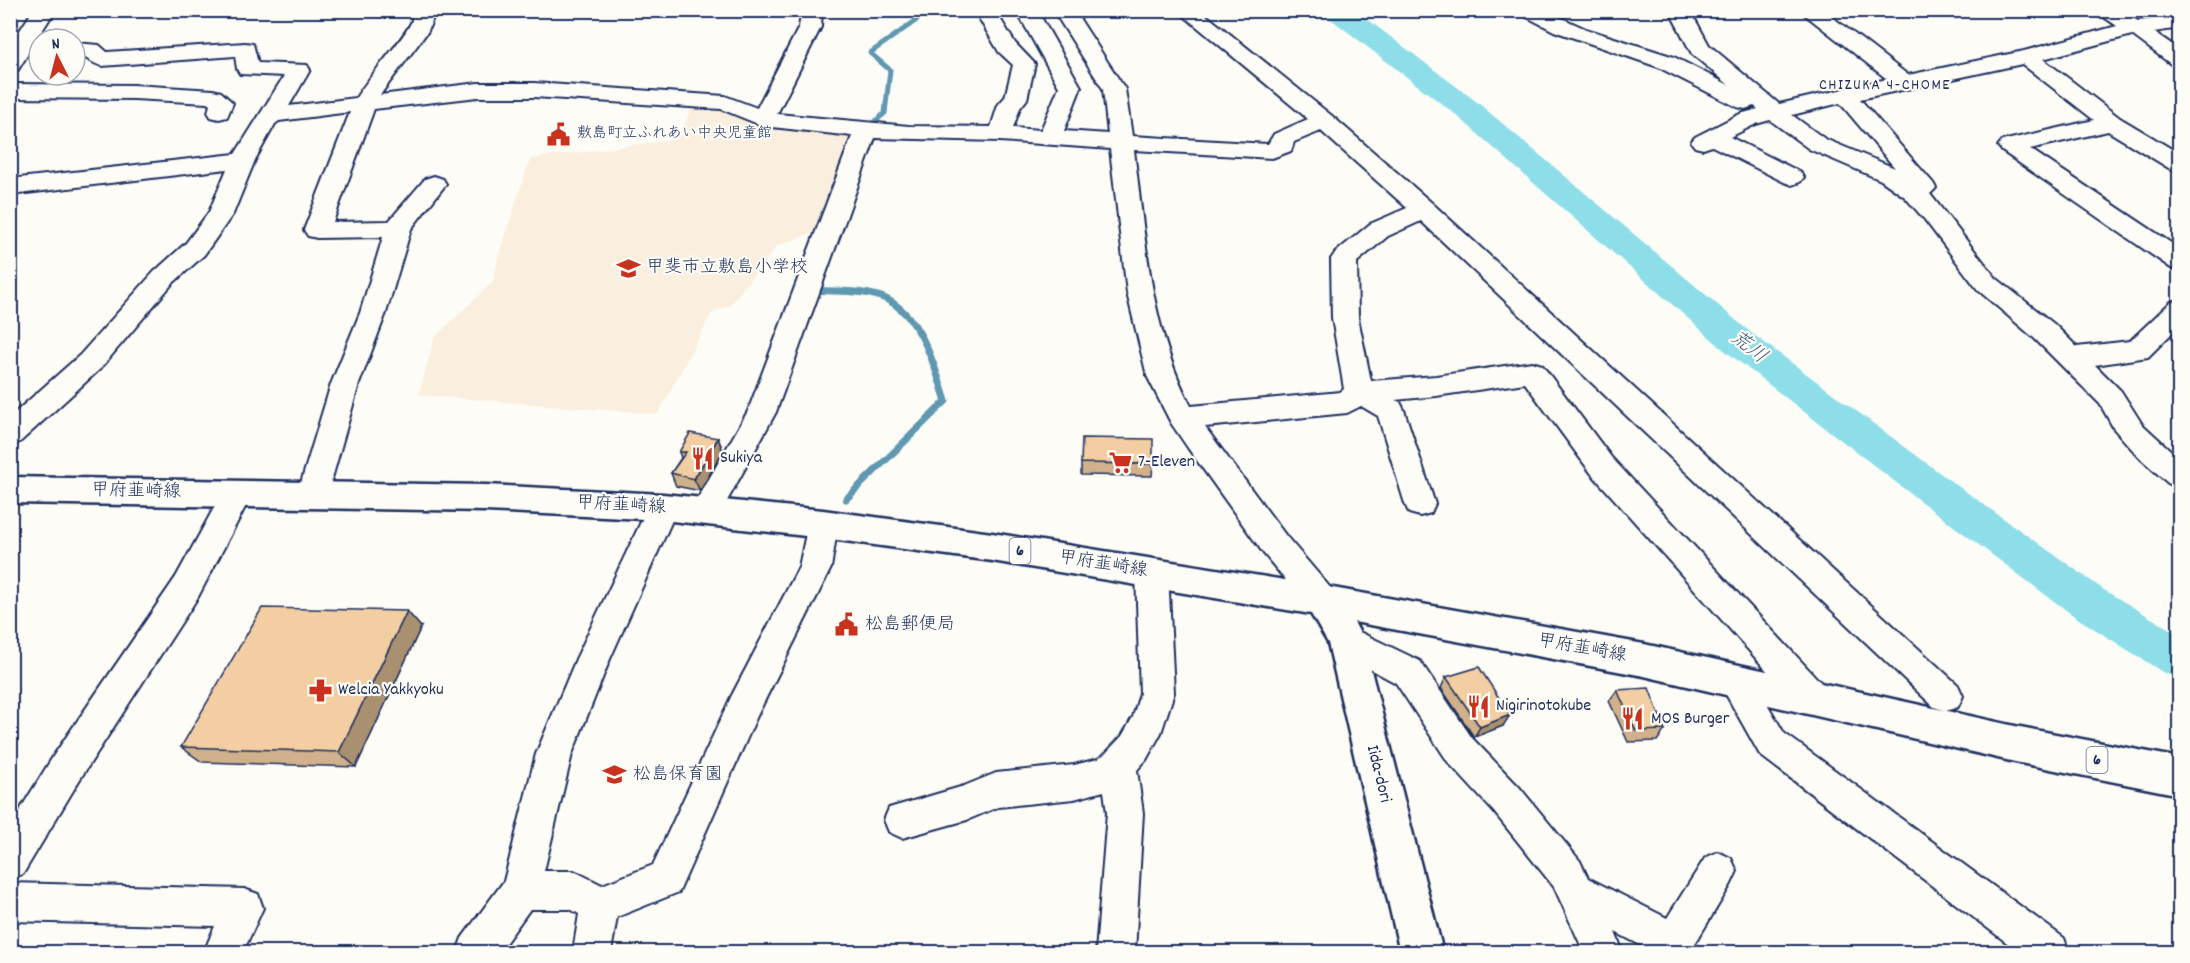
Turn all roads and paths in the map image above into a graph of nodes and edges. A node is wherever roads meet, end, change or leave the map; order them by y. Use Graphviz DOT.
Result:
graph roads {
  1 [pos="45,10"];
  2 [pos="421,10"];
  3 [pos="812,10"];
  4 [pos="984,10"];
  5 [pos="1026,10"];
  6 [pos="1063,10"];
  7 [pos="1187,10"];
  8 [pos="1528,10"];
  9 [pos="1679,10"];
  10 [pos="1809,10"];
  11 [pos="2104,10"];
  12 [pos="2180,21"];
  13 [pos="2135,28"];
  14 [pos="87,50"];
  15 [pos="23,54"];
  16 [pos="2026,57"];
  17 [pos="2180,60"];
  18 [pos="1904,82"];
  19 [pos="1112,85"];
  20 [pos="1069,90"];
  21 [pos="10,91"];
  22 [pos="1845,95"];
  23 [pos="365,105"];
  24 [pos="219,112"];
  25 [pos="1774,112"];
  26 [pos="273,115"];
  27 [pos="763,119"];
  28 [pos="1324,121"];
  29 [pos="2112,123"];
  30 [pos="866,130"];
  31 [pos="1000,134"];
  32 [pos="1050,137"];
  33 [pos="1121,142"];
  34 [pos="243,160"];
  35 [pos="2180,165"];
  36 [pos="1792,177"];
  37 [pos="434,183"];
  38 [pos="10,187"];
  39 [pos="1914,192"];
  40 [pos="1424,210"];
  41 [pos="398,229"];
  42 [pos="2180,262"];
  43 [pos="2180,309"];
  44 [pos="2070,358"];
  45 [pos="1359,392"];
  46 [pos="1184,418"];
  47 [pos="10,434"];
  48 [pos="2180,476"];
  49 [pos="10,490"];
  50 [pos="237,494"];
  51 [pos="312,496"];
  52 [pos="1420,504"];
  53 [pos="663,507"];
  54 [pos="705,512"];
  55 [pos="823,524"];
  56 [pos="1152,572"];
  57 [pos="1322,601"];
  58 [pos="1345,639"];
  59 [pos="1735,680"];
  60 [pos="1946,696"];
  61 [pos="1813,698"];
  62 [pos="1119,765"];
  63 [pos="2180,777"];
  64 [pos="902,820"];
  65 [pos="10,861"];
  66 [pos="1718,871"];
  67 [pos="521,890"];
  68 [pos="1575,891"];
  69 [pos="10,902"];
  70 [pos="600,905"];
  71 [pos="223,952"];
  72 [pos="476,952"];
  73 [pos="592,952"];
  74 [pos="1115,952"];
  75 [pos="1421,952"];
  76 [pos="1604,952"];
  77 [pos="2050,952"];
  1 -- 15 [label="street"];
  2 -- 23 [label="street"];
  3 -- 27 [label="street"];
  4 -- 31 [label="street"];
  5 -- 20 [label="street"];
  6 -- 19 [label="street"];
  7 -- 28 [label="street"];
  8 -- 25 [label="street"];
  9 -- 25 [label="street"];
  10 -- 18 [label="street"];
  11 -- 13 [label="street"];
  12 -- 13 [label="street"];
  13 -- 16 [label="street"];
  13 -- 17 [label="street"];
  14 -- 26 [label="street"];
  16 -- 18 [label="street"];
  16 -- 29 [label="street"];
  18 -- 22 [label="street"];
  19 -- 20 [label="street"];
  19 -- 33 [label="street"];
  20 -- 32 [label="street"];
  21 -- 24 [label="street"];
  22 -- 25 [label="street"];
  22 -- 39 [label="street"];
  23 -- 26 [label="street"];
  23 -- 27 [label="street"];
  23 -- 41 [label="street"];
  25 -- 36 [label="street"];
  25 -- 39 [label="street"];
  26 -- 34 [label="street"];
  27 -- 30 [label="street"];
  28 -- 33 [label="street"];
  28 -- 40 [label="street"];
  29 -- 35 [label="street"];
  29 -- 42 [label="street"];
  30 -- 31 [label="street"];
  30 -- 54 [label="street"];
  31 -- 32 [label="street"];
  32 -- 33 [label="street"];
  33 -- 46 [label="street"];
  34 -- 38 [label="street"];
  34 -- 47 [label="street"];
  37 -- 41 [label="street"];
  39 -- 44 [label="street"];
  40 -- 45 [label="street"];
  40 -- 60 [label="street"];
  41 -- 51 [label="street"];
  43 -- 44 [label="street"];
  44 -- 48 [label="street"];
  45 -- 46 [label="street"];
  45 -- 52 [label="street"];
  45 -- 61 [label="street"];
  46 -- 57 [label="street"];
  49 -- 50 [label="main road, 甲府韮崎線 / 6"];
  50 -- 51 [label="main road, 甲府韮崎線 / 6"];
  50 -- 65 [label="street"];
  51 -- 53 [label="main road, 甲府韮崎線 / 6"];
  53 -- 54 [label="main road, 甲府韮崎線 / 6"];
  53 -- 67 [label="street"];
  54 -- 55 [label="main road, 甲府韮崎線 / 6"];
  55 -- 56 [label="main road, 甲府韮崎線 / 6"];
  55 -- 70 [label="street"];
  56 -- 57 [label="main road, 甲府韮崎線 / 6"];
  56 -- 62 [label="street"];
  57 -- 58 [label="main road, Iida-dori"];
  57 -- 59 [label="main road, 甲府韮崎線 / 6"];
  58 -- 68 [label="street"];
  58 -- 75 [label="main road, Iida-dori"];
  59 -- 61 [label="main road, 甲府韮崎線 / 6"];
  59 -- 77 [label="street"];
  61 -- 63 [label="main road, 甲府韮崎線 / 6"];
  62 -- 64 [label="street"];
  62 -- 74 [label="street"];
  66 -- 68 [label="street"];
  67 -- 70 [label="street"];
  67 -- 72 [label="street"];
  68 -- 76 [label="street"];
  69 -- 71 [label="street"];
  70 -- 73 [label="street"];
}
